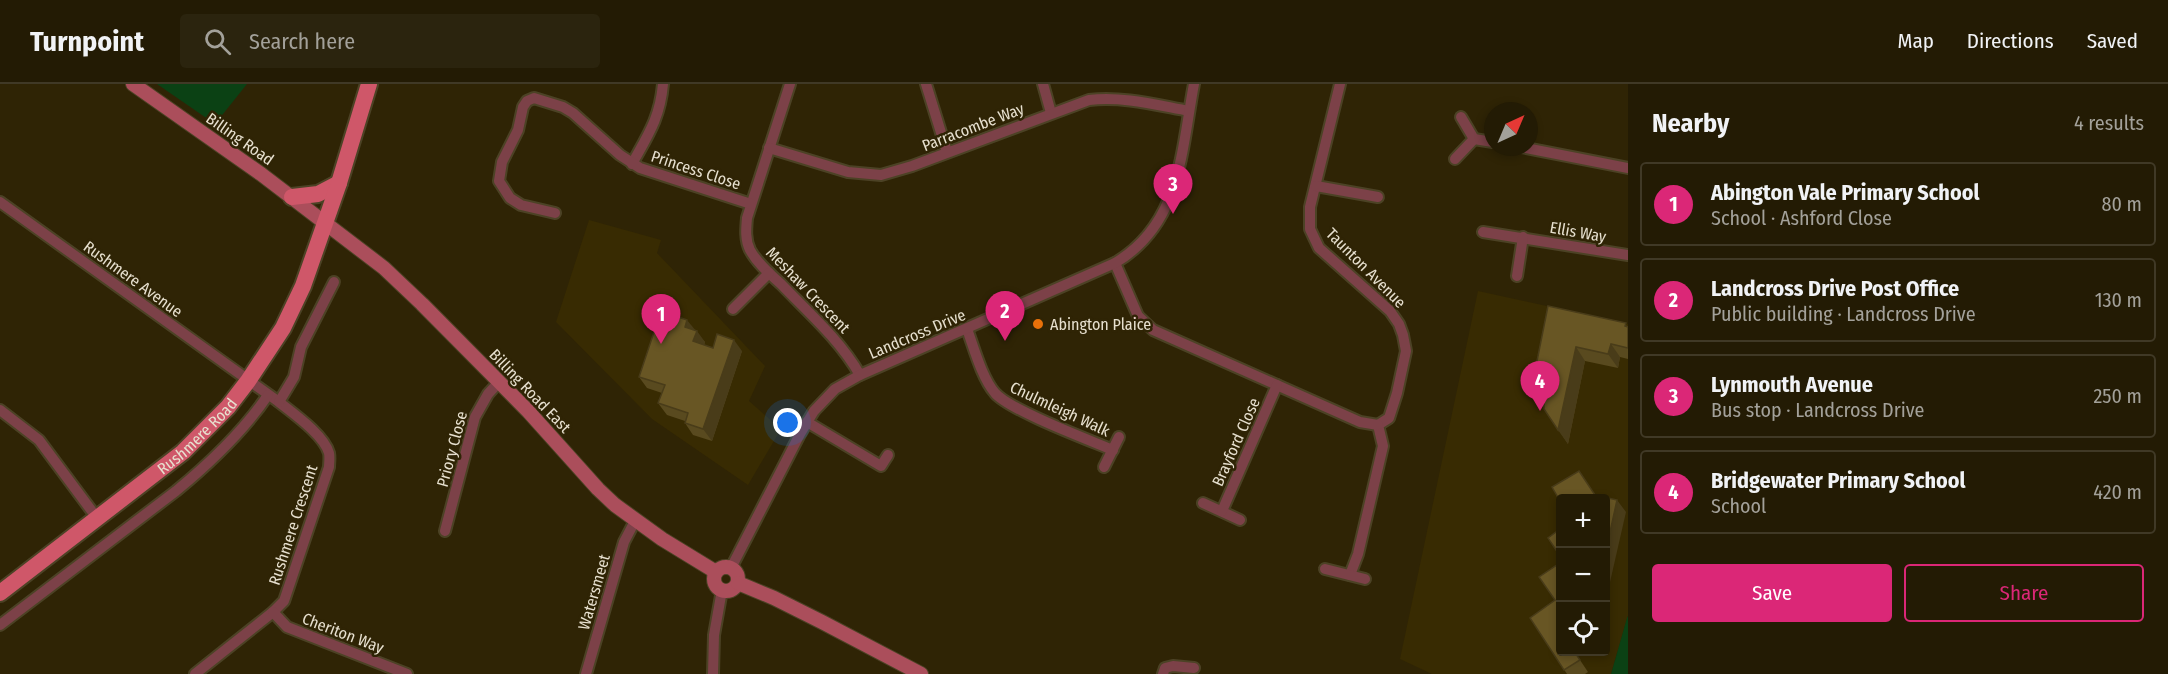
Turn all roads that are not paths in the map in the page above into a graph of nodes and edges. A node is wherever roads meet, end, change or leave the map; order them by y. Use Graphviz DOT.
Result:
graph roads {
  1 [pos="133,84"];
  2 [pos="369,84"];
  3 [pos="663,84"];
  4 [pos="790,84"];
  5 [pos="926,84"];
  6 [pos="1043,84"];
  7 [pos="1194,84"];
  8 [pos="1340,84"];
  9 [pos="1189,111"];
  10 [pos="1052,113"];
  11 [pos="1461,117"];
  12 [pos="1474,139"];
  13 [pos="1484,141"];
  14 [pos="769,148"];
  15 [pos="1538,150"];
  16 [pos="947,153"];
  17 [pos="1455,159"];
  18 [pos="632,164"];
  19 [pos="1628,168"];
  20 [pos="339,183"];
  21 [pos="1316,186"];
  22 [pos="292,197"];
  23 [pos="1378,197"];
  24 [pos="0,202"];
  25 [pos="751,204"];
  26 [pos="555,213"];
  27 [pos="326,223"];
  28 [pos="1483,232"];
  29 [pos="1523,237"];
  30 [pos="1628,255"];
  31 [pos="1115,263"];
  32 [pos="769,273"];
  33 [pos="1517,276"];
  34 [pos="334,282"];
  35 [pos="733,309"];
  36 [pos="967,329"];
  37 [pos="860,375"];
  38 [pos="248,381"];
  39 [pos="499,382"];
  40 [pos="1277,385"];
  41 [pos="268,395"];
  42 [pos="279,402"];
  43 [pos="0,410"];
  44 [pos="807,422"];
  45 [pos="1378,425"];
  46 [pos="1119,437"];
  47 [pos="1113,450"];
  48 [pos="888,455"];
  49 [pos="1104,467"];
  50 [pos="1203,503"];
  51 [pos="1222,511"];
  52 [pos="97,518"];
  53 [pos="635,520"];
  54 [pos="1240,520"];
  55 [pos="445,531"];
  56 [pos="731,568"];
  57 [pos="1325,569"];
  58 [pos="716,572"];
  59 [pos="1350,574"];
  60 [pos="1365,579"];
  61 [pos="738,583"];
  62 [pos="722,590"];
  63 [pos="0,593"];
  64 [pos="273,612"];
  65 [pos="0,625"];
  66 [pos="1194,668"];
  67 [pos="195,674"];
  68 [pos="407,674"];
  69 [pos="586,674"];
  70 [pos="713,674"];
  71 [pos="921,674"];
  72 [pos="1163,674"];
  1 -- 22 [label="street, Billing Road"];
  2 -- 20 [label="main road, Rushmere Road"];
  3 -- 18 [label="street, Princess Close"];
  4 -- 14 [label="street, Meshaw Crescent"];
  5 -- 16 [label="street"];
  6 -- 10 [label="street"];
  7 -- 9 [label="street, Landcross Drive"];
  8 -- 21 [label="street, Taunton Avenue"];
  9 -- 10 [label="street, Parracombe Way"];
  9 -- 31 [label="street, Landcross Drive"];
  10 -- 16 [label="street, Parracombe Way"];
  11 -- 12 [label="street"];
  12 -- 13 [label="street"];
  12 -- 17 [label="street"];
  14 -- 16 [label="street, Parracombe Way"];
  14 -- 25 [label="street, Meshaw Crescent"];
  15 -- 19 [label="street"];
  18 -- 25 [label="street, Princess Close"];
  18 -- 26 [label="street, Princess Close"];
  20 -- 22 [label="main road"];
  20 -- 27 [label="main road, Rushmere Road"];
  21 -- 23 [label="street"];
  21 -- 45 [label="street, Taunton Avenue"];
  22 -- 27 [label="street, Billing Road"];
  24 -- 38 [label="street, Rushmere Avenue"];
  25 -- 32 [label="street, Meshaw Crescent"];
  27 -- 38 [label="main road, Rushmere Road"];
  27 -- 39 [label="street, Billing Road East"];
  28 -- 29 [label="street, Ellis Way"];
  29 -- 30 [label="street, Ellis Way"];
  29 -- 33 [label="street"];
  31 -- 36 [label="street, Landcross Drive"];
  31 -- 40 [label="street"];
  32 -- 35 [label="street"];
  32 -- 37 [label="street, Meshaw Crescent"];
  34 -- 42 [label="street"];
  36 -- 37 [label="street, Landcross Drive"];
  36 -- 47 [label="street, Chulmleigh Walk"];
  37 -- 44 [label="street, Landcross Drive"];
  38 -- 41 [label="street, Rushmere Crescent"];
  38 -- 52 [label="main road, Rushmere Road"];
  39 -- 53 [label="street, Billing Road East"];
  39 -- 55 [label="street, Priory Close"];
  40 -- 45 [label="street"];
  40 -- 51 [label="street, Brayford Close"];
  41 -- 42 [label="street, Rushmere Crescent"];
  41 -- 65 [label="street, Rushmere Road"];
  42 -- 64 [label="street, Rushmere Crescent"];
  43 -- 52 [label="street"];
  44 -- 48 [label="street"];
  44 -- 56 [label="street, Landcross Drive"];
  45 -- 59 [label="street"];
  46 -- 47 [label="street, Chulmleigh Walk"];
  47 -- 49 [label="street, Chulmleigh Walk"];
  50 -- 51 [label="street, Brayford Close"];
  51 -- 54 [label="street, Brayford Close"];
  52 -- 63 [label="main road, Rushmere Road"];
  53 -- 58 [label="street, Billing Road East"];
  53 -- 69 [label="street, Watersmeet"];
  56 -- 58 [label="street"];
  56 -- 61 [label="street"];
  57 -- 59 [label="street"];
  58 -- 62 [label="street"];
  59 -- 60 [label="street"];
  61 -- 62 [label="street"];
  61 -- 71 [label="street"];
  62 -- 70 [label="street"];
  64 -- 67 [label="street, Rushmere Crescent"];
  64 -- 68 [label="street, Cheriton Way"];
  66 -- 72 [label="street"];
}
